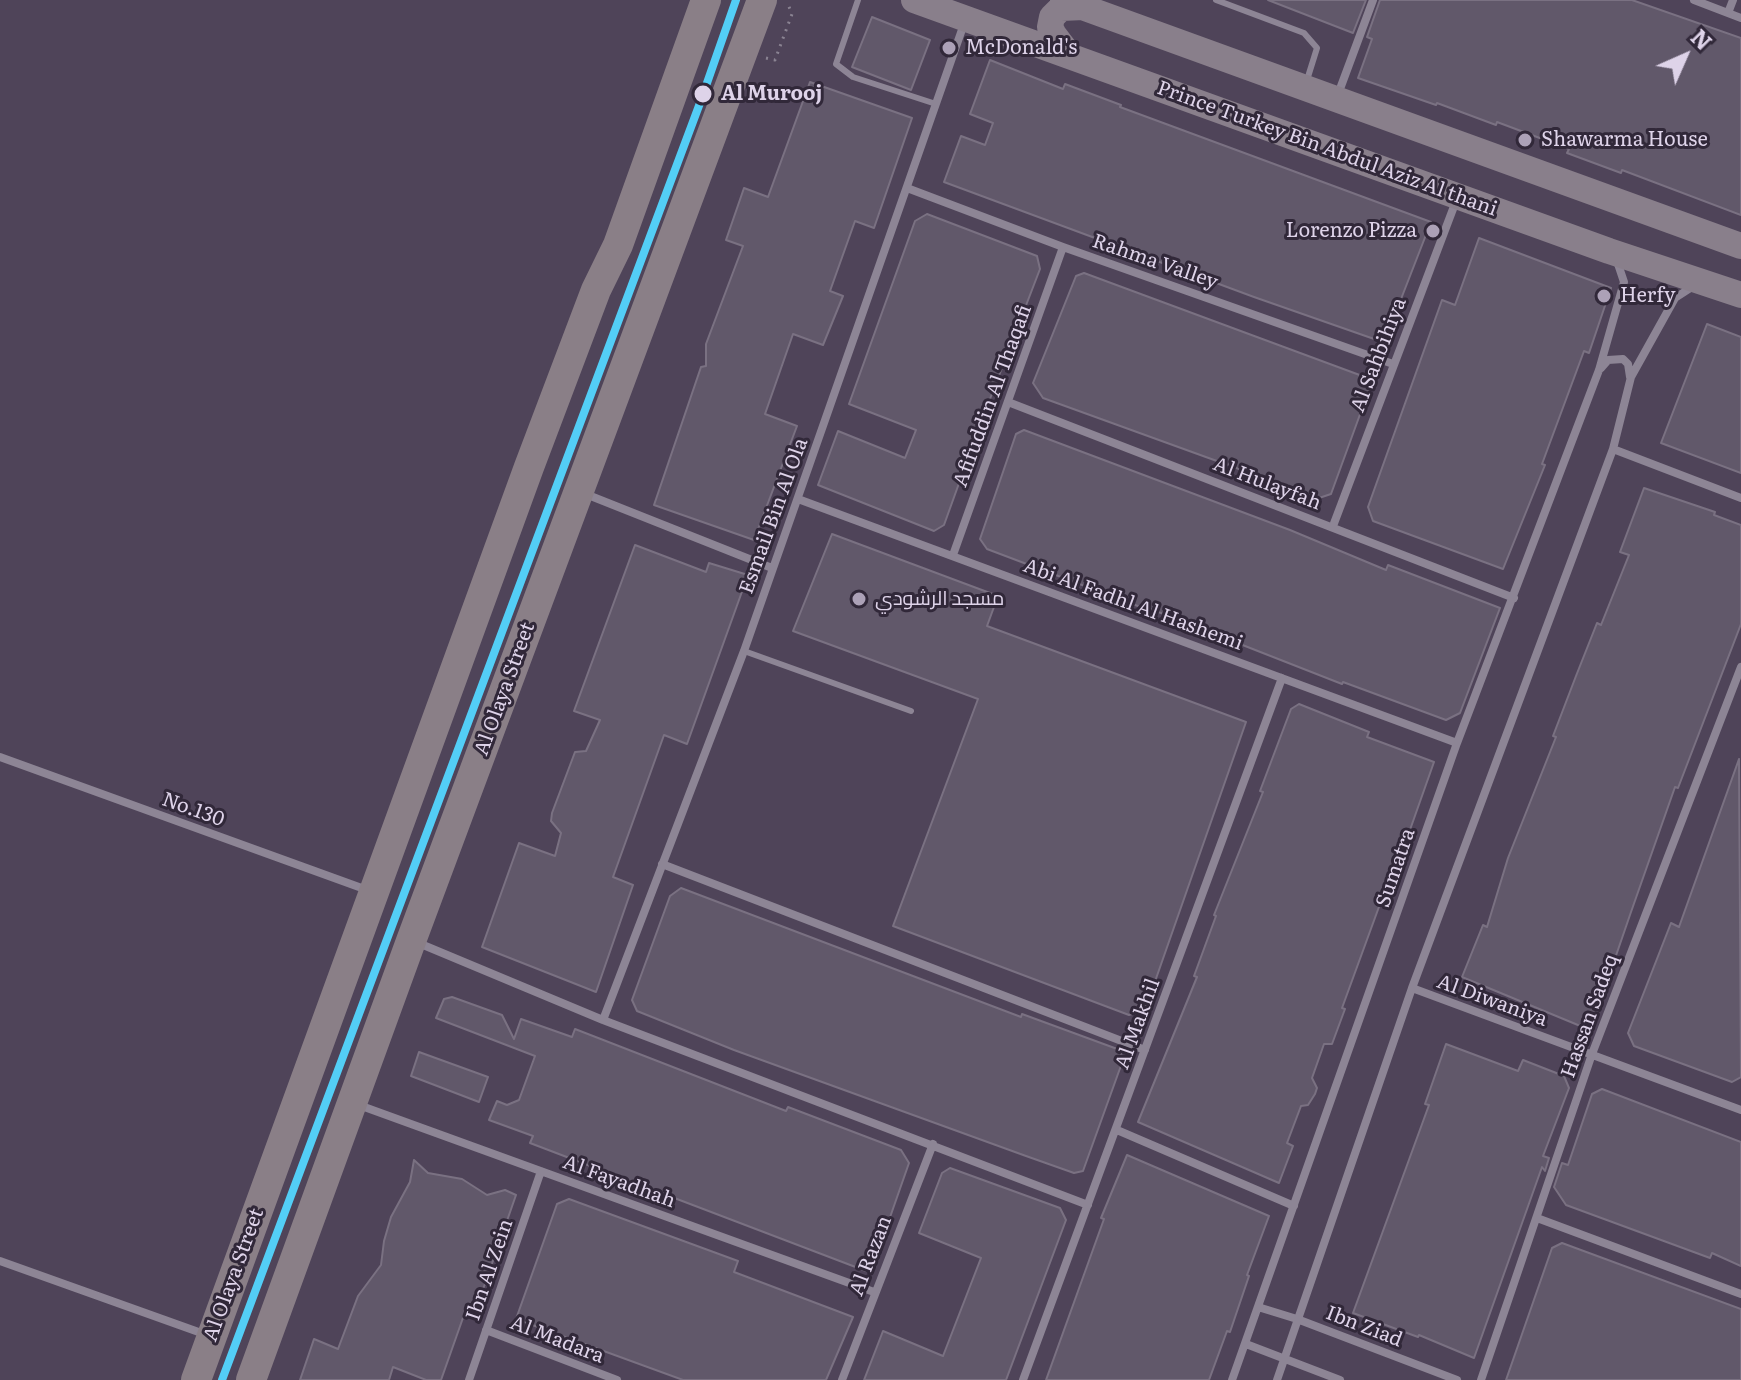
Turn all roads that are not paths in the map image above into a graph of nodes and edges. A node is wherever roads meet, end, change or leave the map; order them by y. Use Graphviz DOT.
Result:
graph roads {
  1 [pos="706,0"];
  2 [pos="762,0"];
  3 [pos="858,0"];
  4 [pos="914,0"];
  5 [pos="1216,0"];
  6 [pos="1373,0"];
  7 [pos="1694,0"];
  8 [pos="1733,0"];
  9 [pos="1074,4"];
  10 [pos="1728,13"];
  11 [pos="1741,18"];
  12 [pos="966,19"];
  13 [pos="1070,56"];
  14 [pos="1305,88"];
  15 [pos="1337,98"];
  16 [pos="936,104"];
  17 [pos="907,188"];
  18 [pos="1457,196"];
  19 [pos="1741,246"];
  20 [pos="1063,247"];
  21 [pos="1609,251"];
  22 [pos="1702,281"];
  23 [pos="1741,295"];
  24 [pos="1393,364"];
  25 [pos="1599,370"];
  26 [pos="1631,377"];
  27 [pos="1008,402"];
  28 [pos="1613,449"];
  29 [pos="578,491"];
  30 [pos="1741,498"];
  31 [pos="798,499"];
  32 [pos="1333,526"];
  33 [pos="953,555"];
  34 [pos="772,568"];
  35 [pos="1514,598"];
  36 [pos="744,651"];
  37 [pos="1741,667"];
  38 [pos="1282,678"];
  39 [pos="911,711"];
  40 [pos="1457,743"];
  41 [pos="0,757"];
  42 [pos="662,864"];
  43 [pos="375,892"];
  44 [pos="411,941"];
  45 [pos="1412,988"];
  46 [pos="603,1020"];
  47 [pos="1145,1050"];
  48 [pos="1592,1054"];
  49 [pos="353,1103"];
  50 [pos="1741,1110"];
  51 [pos="1117,1130"];
  52 [pos="933,1144"];
  53 [pos="541,1171"];
  54 [pos="1088,1205"];
  55 [pos="1294,1206"];
  56 [pos="1537,1218"];
  57 [pos="0,1261"];
  58 [pos="874,1292"];
  59 [pos="1741,1294"];
  60 [pos="1258,1307"];
  61 [pos="1297,1319"];
  62 [pos="486,1330"];
  63 [pos="211,1337"];
  64 [pos="1246,1344"];
  65 [pos="1284,1359"];
  66 [pos="196,1380"];
  67 [pos="251,1380"];
  68 [pos="469,1380"];
  69 [pos="617,1380"];
  70 [pos="842,1380"];
  71 [pos="1023,1380"];
  72 [pos="1232,1380"];
  73 [pos="1277,1380"];
  74 [pos="1340,1380"];
  75 [pos="1457,1380"];
  76 [pos="1481,1380"];
  1 -- 43 [label="main road, Al Olaya Street"];
  2 -- 29 [label="main road, Al Olaya Street"];
  3 -- 16 [label="lane"];
  4 -- 12 [label="street, Prince Turkey Bin Abdul Aziz Al thani"];
  5 -- 14 [label="lane"];
  6 -- 15 [label="street"];
  7 -- 10 [label="street"];
  8 -- 10 [label="street"];
  9 -- 13 [label="street"];
  9 -- 14 [label="street"];
  10 -- 11 [label="street"];
  12 -- 13 [label="street, Prince Turkey Bin Abdul Aziz Al thani"];
  12 -- 16 [label="street, Esmail Bin Al Ola"];
  13 -- 18 [label="street, Prince Turkey Bin Abdul Aziz Al thani"];
  14 -- 15 [label="street"];
  15 -- 19 [label="street"];
  16 -- 17 [label="street, Esmail Bin Al Ola"];
  17 -- 20 [label="street, Rahma Valley"];
  17 -- 31 [label="street, Esmail Bin Al Ola"];
  18 -- 21 [label="street, Prince Turkey Bin Abdul Aziz Al thani"];
  18 -- 24 [label="street, Al Sahbihiya"];
  20 -- 24 [label="street, Rahma Valley"];
  20 -- 27 [label="street, Afifuddin Al Thaqafi"];
  21 -- 22 [label="street, Prince Turkey Bin Abdul Aziz Al thani"];
  21 -- 25 [label="street, Sumatra"];
  22 -- 23 [label="street, Prince Turkey Bin Abdul Aziz Al thani"];
  22 -- 26 [label="street"];
  24 -- 32 [label="street, Al Sahbihiya"];
  25 -- 26 [label="street"];
  25 -- 35 [label="street, Sumatra"];
  26 -- 28 [label="street"];
  27 -- 32 [label="street, Al Hulayfah"];
  27 -- 33 [label="street, Afifuddin Al Thaqafi"];
  28 -- 30 [label="street"];
  28 -- 45 [label="street"];
  29 -- 34 [label="street"];
  29 -- 44 [label="main road, Al Olaya Street"];
  31 -- 33 [label="street, Abi Al Fadhl Al Hashemi"];
  31 -- 34 [label="street, Esmail Bin Al Ola"];
  32 -- 35 [label="street, Al Hulayfah"];
  33 -- 38 [label="street, Abi Al Fadhl Al Hashemi"];
  34 -- 36 [label="street, Esmail Bin Al Ola"];
  35 -- 40 [label="street, Sumatra"];
  36 -- 39 [label="lane"];
  36 -- 42 [label="street, Esmail Bin Al Ola"];
  37 -- 48 [label="street, Hassan Sadeq"];
  38 -- 40 [label="street, Abi Al Fadhl Al Hashemi"];
  38 -- 47 [label="street, Al Makhil"];
  40 -- 55 [label="street, Sumatra"];
  41 -- 43 [label="street, No.130"];
  42 -- 46 [label="street, Esmail Bin Al Ola"];
  42 -- 47 [label="street"];
  43 -- 63 [label="main road, Al Olaya Street"];
  44 -- 46 [label="street"];
  44 -- 49 [label="main road, Al Olaya Street"];
  45 -- 48 [label="street, Al Diwaniya"];
  45 -- 61 [label="street"];
  46 -- 52 [label="street"];
  47 -- 51 [label="street, Al Makhil"];
  48 -- 50 [label="street, Al Diwaniya"];
  48 -- 56 [label="street, Hassan Sadeq"];
  49 -- 53 [label="street, Al Fayadhah"];
  49 -- 67 [label="main road, Al Olaya Street"];
  51 -- 54 [label="street, Al Makhil"];
  51 -- 55 [label="street"];
  52 -- 54 [label="street"];
  52 -- 58 [label="street, Al Razan"];
  53 -- 58 [label="street, Al Fayadhah"];
  53 -- 62 [label="street, Ibn Al Zein"];
  54 -- 71 [label="street, Al Makhil"];
  55 -- 60 [label="street, Sumatra"];
  56 -- 59 [label="street"];
  56 -- 76 [label="street, Hassan Sadeq"];
  57 -- 63 [label="street"];
  58 -- 70 [label="street, Al Razan"];
  60 -- 61 [label="street, Ibn Ziad"];
  60 -- 64 [label="street, Sumatra"];
  61 -- 65 [label="street"];
  61 -- 75 [label="street, Ibn Ziad"];
  62 -- 68 [label="street, Ibn Al Zein"];
  62 -- 69 [label="street, Al Madara"];
  63 -- 66 [label="main road, Al Olaya Street"];
  64 -- 65 [label="street"];
  64 -- 72 [label="street, Sumatra"];
  65 -- 73 [label="street"];
  65 -- 74 [label="street"];
}
